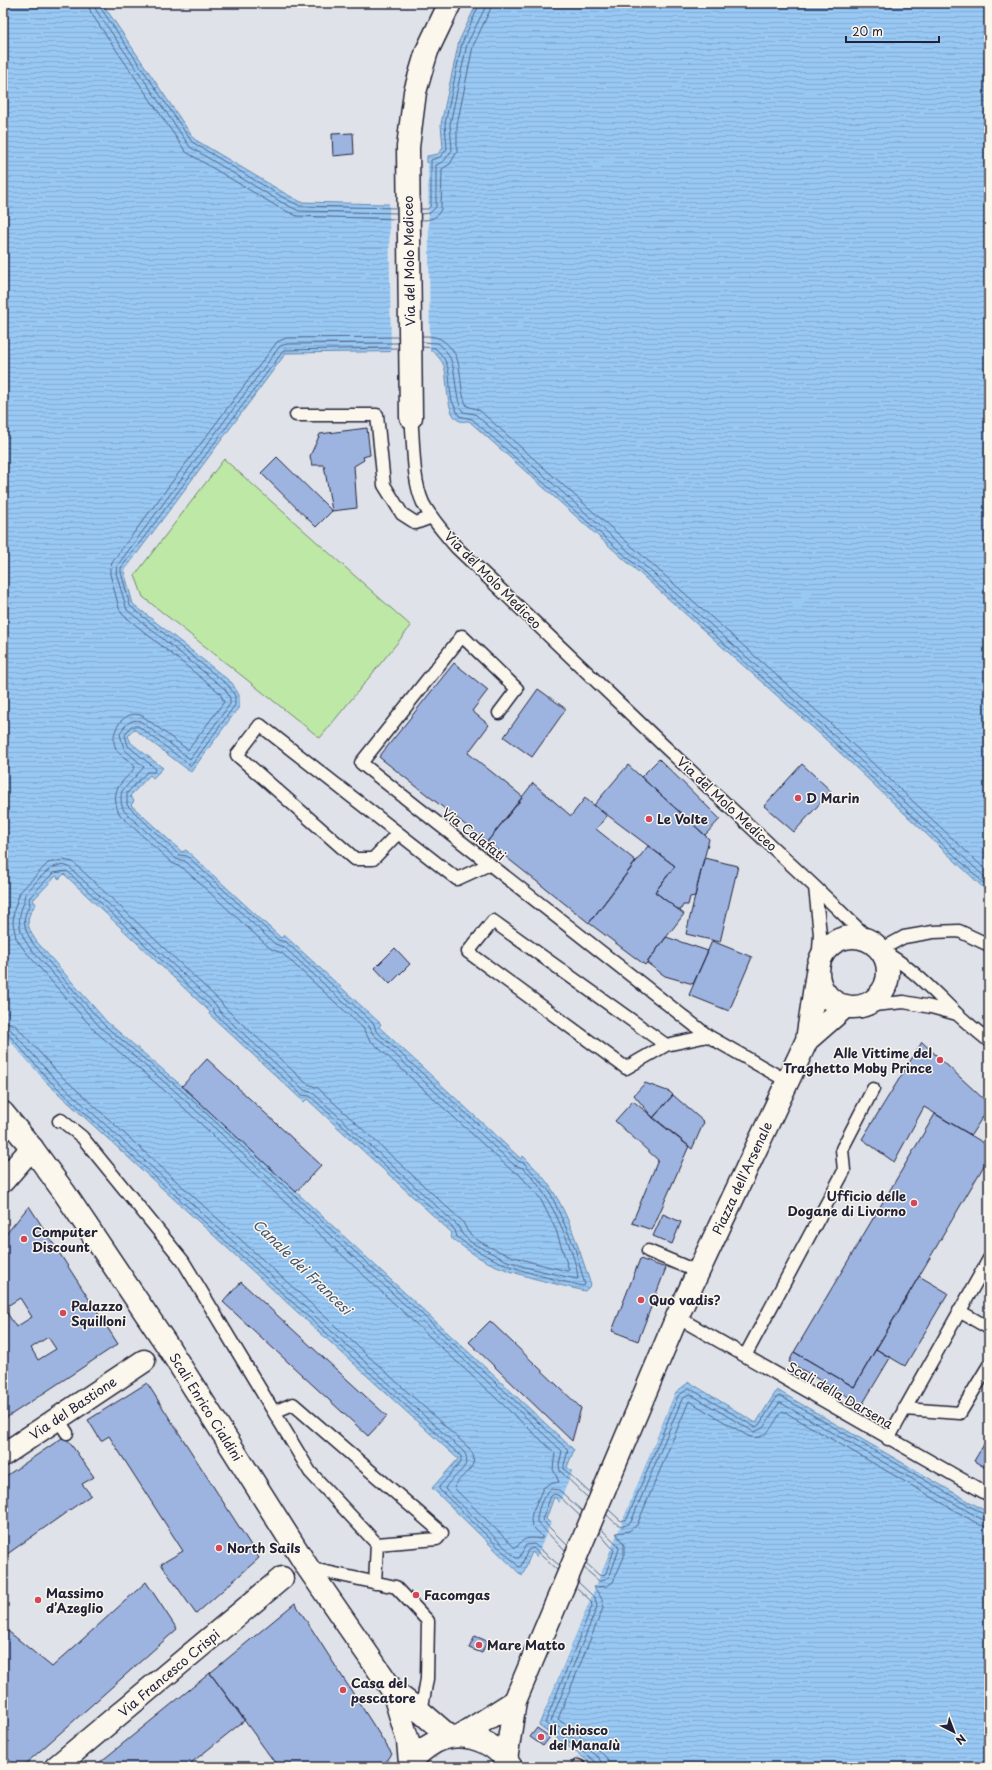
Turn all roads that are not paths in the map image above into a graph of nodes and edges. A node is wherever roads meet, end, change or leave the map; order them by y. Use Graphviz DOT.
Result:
graph roads {
  1 [pos="450,3"];
  2 [pos="296,415"];
  3 [pos="411,417"];
  4 [pos="432,517"];
  5 [pos="499,713"];
  6 [pos="398,833"];
  7 [pos="490,864"];
  8 [pos="815,887"];
  9 [pos="989,945"];
  10 [pos="876,946"];
  11 [pos="818,966"];
  12 [pos="855,1006"];
  13 [pos="958,1014"];
  14 [pos="971,1026"];
  15 [pos="989,1029"];
  16 [pos="708,1036"];
  17 [pos="807,1040"];
  18 [pos="989,1041"];
  19 [pos="666,1045"];
  20 [pos="787,1081"];
  21 [pos="873,1089"];
  22 [pos="8,1119"];
  23 [pos="59,1121"];
  24 [pos="32,1148"];
  25 [pos="3,1181"];
  26 [pos="648,1251"];
  27 [pos="989,1259"];
  28 [pos="698,1272"];
  29 [pos="959,1311"];
  30 [pos="677,1317"];
  31 [pos="989,1328"];
  32 [pos="745,1356"];
  33 [pos="144,1361"];
  34 [pos="989,1365"];
  35 [pos="904,1409"];
  36 [pos="274,1412"];
  37 [pos="888,1438"];
  38 [pos="3,1455"];
  39 [pos="989,1495"];
  40 [pos="377,1544"];
  41 [pos="308,1568"];
  42 [pos="282,1578"];
  43 [pos="375,1583"];
  44 [pos="393,1691"];
  45 [pos="516,1697"];
  46 [pos="421,1712"];
  47 [pos="455,1737"];
  48 [pos="508,1763"];
  49 [pos="409,1765"];
  50 [pos="56,1767"];
  1 -- 3 [label="street, Via del Molo Mediceo"];
  2 -- 4 [label="lane"];
  3 -- 4 [label="lane, Via del Molo Mediceo"];
  4 -- 8 [label="lane, Via del Molo Mediceo"];
  5 -- 7 [label="lane, Via Calafati"];
  6 -- 6 [label="lane"];
  6 -- 7 [label="lane"];
  7 -- 16 [label="lane, Via Calafati"];
  8 -- 10 [label="lane, Via del Molo Mediceo"];
  8 -- 11 [label="lane"];
  9 -- 10 [label="lane"];
  10 -- 11 [label="street"];
  10 -- 12 [label="street"];
  10 -- 13 [label="lane, Via del Molo Mediceo"];
  11 -- 12 [label="street"];
  11 -- 17 [label="street, Piazza dell'Arsenale"];
  12 -- 13 [label="lane, Via del Molo Mediceo"];
  12 -- 17 [label="street, Piazza dell'Arsenale"];
  13 -- 14 [label="lane, Via del Molo Mediceo"];
  14 -- 15 [label="lane"];
  14 -- 18 [label="lane, Via del Molo Mediceo"];
  16 -- 19 [label="lane"];
  16 -- 20 [label="lane, Via Calafati"];
  17 -- 20 [label="street, Piazza dell'Arsenale"];
  19 -- 19 [label="lane"];
  20 -- 28 [label="street, Piazza dell'Arsenale"];
  21 -- 32 [label="lane"];
  22 -- 24 [label="street, Scali Enrico Cialdini"];
  23 -- 36 [label="lane"];
  24 -- 25 [label="street"];
  24 -- 41 [label="street, Scali Enrico Cialdini"];
  26 -- 28 [label="lane"];
  27 -- 29 [label="lane"];
  28 -- 30 [label="street, Piazza dell'Arsenale"];
  29 -- 31 [label="lane"];
  29 -- 35 [label="lane"];
  30 -- 32 [label="lane, Scali della Darsena"];
  30 -- 45 [label="street, Piazza dell'Arsenale"];
  32 -- 37 [label="lane, Scali della Darsena"];
  33 -- 38 [label="street, Via del Bastione"];
  34 -- 35 [label="lane"];
  35 -- 37 [label="lane"];
  36 -- 40 [label="lane"];
  36 -- 40 [label="lane"];
  37 -- 39 [label="lane, Scali della Darsena"];
  40 -- 43 [label="lane"];
  41 -- 43 [label="lane"];
  41 -- 44 [label="street, Scali Enrico Cialdini"];
  42 -- 50 [label="street, Via Francesco Crispi"];
  43 -- 46 [label="lane"];
  44 -- 46 [label="street, Scali Enrico Cialdini"];
  44 -- 49 [label="street, Scali Enrico Cialdini"];
  45 -- 47 [label="street"];
  45 -- 48 [label="street, Piazza dell'Arsenale"];
  46 -- 47 [label="street, Scali Enrico Cialdini"];
  47 -- 48 [label="street"];
  47 -- 49 [label="street"];
}
